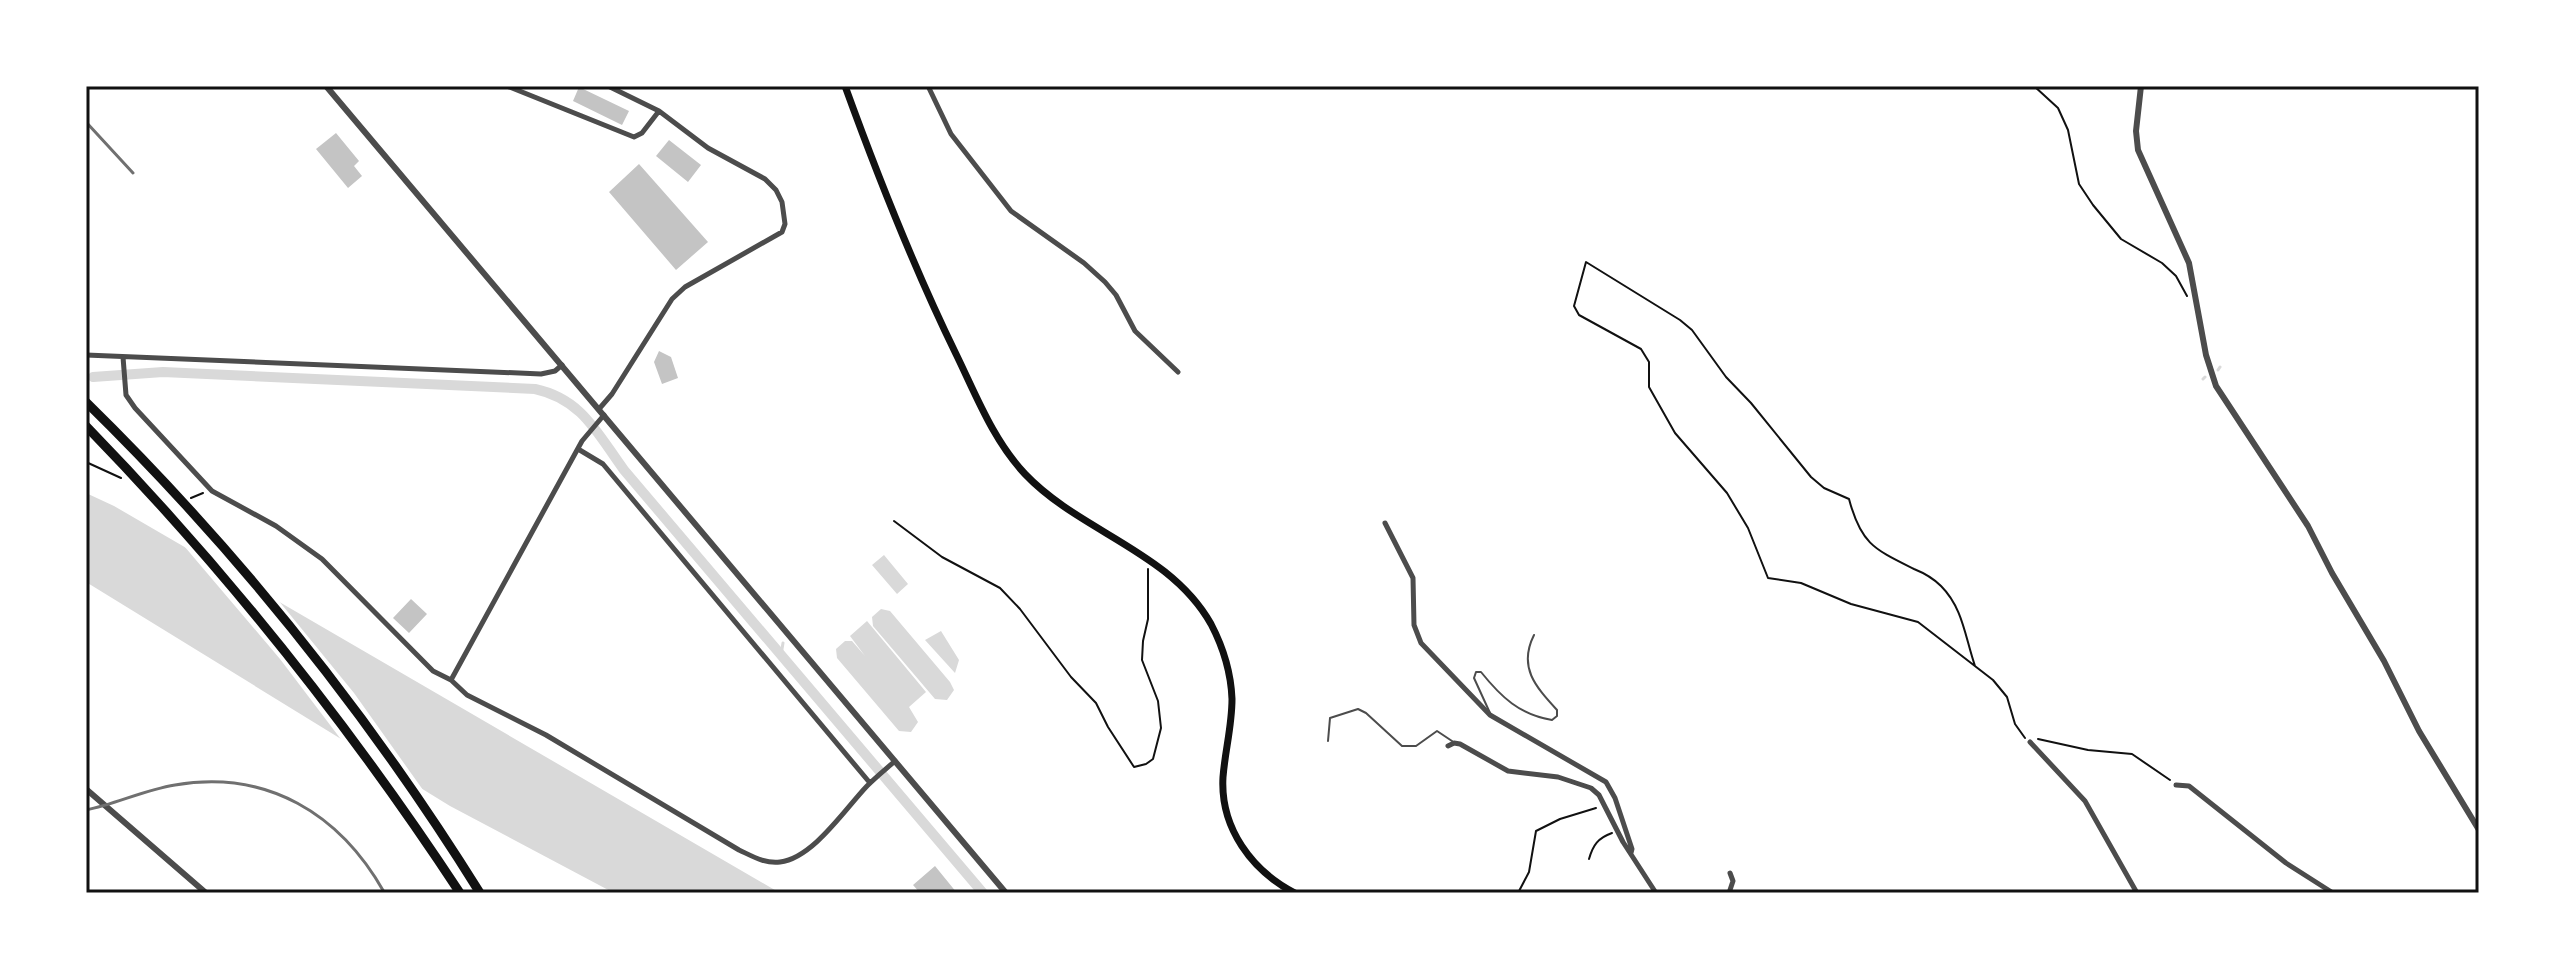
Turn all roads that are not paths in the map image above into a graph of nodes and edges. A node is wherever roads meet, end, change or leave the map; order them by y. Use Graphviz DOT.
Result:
graph roads {
  1 [pos="326,86"];
  2 [pos="507,86"];
  3 [pos="608,86"];
  4 [pos="845,86"];
  5 [pos="928,86"];
  6 [pos="2141,86"];
  7 [pos="659,111"];
  8 [pos="86,355"];
  9 [pos="123,357"];
  10 [pos="562,365"];
  11 [pos="1178,372"];
  12 [pos="86,402"];
  13 [pos="599,409"];
  14 [pos="604,415"];
  15 [pos="86,426"];
  16 [pos="578,449"];
  17 [pos="1385,523"];
  18 [pos="1534,635"];
  19 [pos="451,680"];
  20 [pos="1490,715"];
  21 [pos="1328,741"];
  22 [pos="2030,742"];
  23 [pos="1451,744"];
  24 [pos="895,761"];
  25 [pos="870,783"];
  26 [pos="2176,785"];
  27 [pos="86,789"];
  28 [pos="2479,830"];
  29 [pos="1631,853"];
  30 [pos="1730,873"];
  31 [pos="206,893"];
  32 [pos="460,893"];
  33 [pos="480,893"];
  34 [pos="1006,893"];
  35 [pos="1295,893"];
  36 [pos="1656,893"];
  37 [pos="1729,893"];
  38 [pos="2137,893"];
  39 [pos="2333,893"];
  1 -- 10 [label="street"];
  2 -- 7 [label="street"];
  3 -- 7 [label="street"];
  4 -- 35 [label="main road"];
  5 -- 11 [label="street"];
  6 -- 28 [label="street"];
  7 -- 13 [label="street"];
  8 -- 9 [label="street"];
  9 -- 10 [label="street"];
  9 -- 19 [label="street"];
  10 -- 13 [label="street"];
  12 -- 33 [label="highway"];
  13 -- 14 [label="street"];
  14 -- 16 [label="street"];
  14 -- 24 [label="street"];
  15 -- 32 [label="highway"];
  16 -- 19 [label="street"];
  16 -- 25 [label="street"];
  17 -- 20 [label="street"];
  18 -- 20 [label="lane"];
  19 -- 25 [label="street"];
  20 -- 29 [label="street"];
  21 -- 23 [label="lane"];
  22 -- 38 [label="street"];
  23 -- 29 [label="street"];
  24 -- 25 [label="street"];
  24 -- 34 [label="street"];
  26 -- 39 [label="street"];
  27 -- 31 [label="street"];
  29 -- 36 [label="street"];
  30 -- 37 [label="street"];
}
